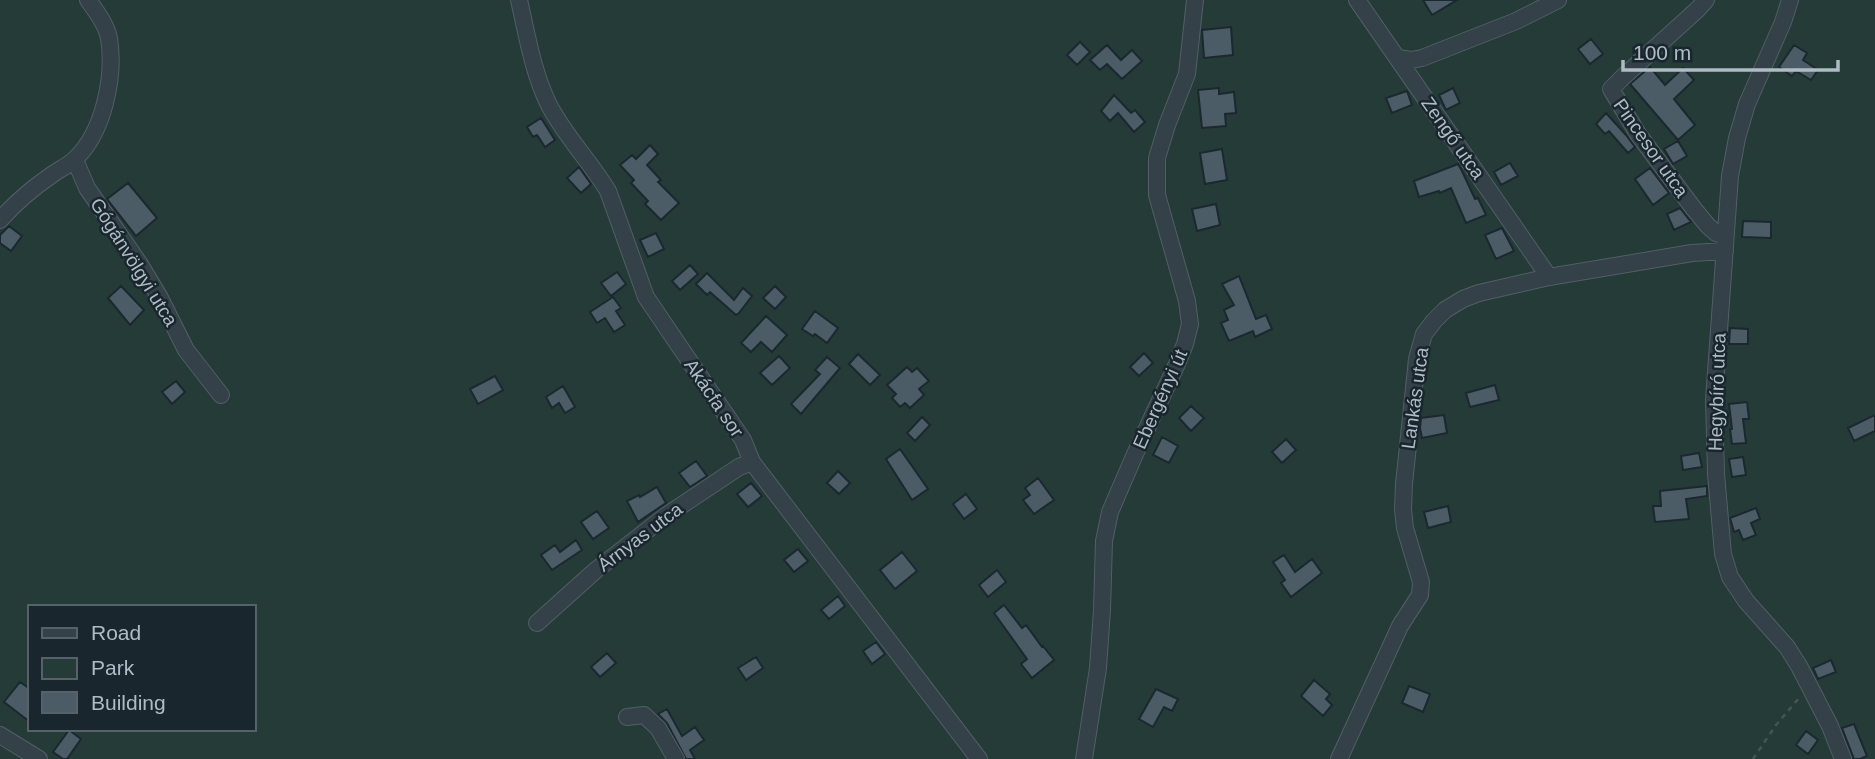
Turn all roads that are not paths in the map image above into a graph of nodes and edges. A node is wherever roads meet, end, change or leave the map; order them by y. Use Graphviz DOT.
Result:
graph roads {
  1 [pos="88,0"];
  2 [pos="519,0"];
  3 [pos="1195,0"];
  4 [pos="1357,0"];
  5 [pos="1558,0"];
  6 [pos="1706,0"];
  7 [pos="1790,0"];
  8 [pos="1398,58"];
  9 [pos="75,160"];
  10 [pos="0,220"];
  11 [pos="1725,244"];
  12 [pos="1549,277"];
  13 [pos="221,395"];
  14 [pos="752,461"];
  15 [pos="537,624"];
  16 [pos="627,717"];
  17 [pos="0,735"];
  18 [pos="39,759"];
  19 [pos="676,759"];
  20 [pos="979,759"];
  21 [pos="1084,759"];
  22 [pos="1339,759"];
  23 [pos="1843,759"];
  1 -- 9 [label="street"];
  2 -- 14 [label="street, Akácfa sor"];
  3 -- 21 [label="street, Ebergényi út"];
  4 -- 8 [label="street, Zengő utca"];
  5 -- 8 [label="street"];
  6 -- 11 [label="street, Pincesor utca"];
  7 -- 11 [label="street, Hegybíró utca"];
  8 -- 12 [label="street, Zengő utca"];
  9 -- 10 [label="street"];
  9 -- 13 [label="street, Gógánvölgyi utca"];
  11 -- 12 [label="street, Lankás utca"];
  11 -- 23 [label="street, Hegybíró utca"];
  12 -- 22 [label="street, Lankás utca"];
  14 -- 15 [label="street, Árnyas utca"];
  14 -- 20 [label="street, Akácfa sor"];
  16 -- 19 [label="street"];
  17 -- 18 [label="street"];
}
